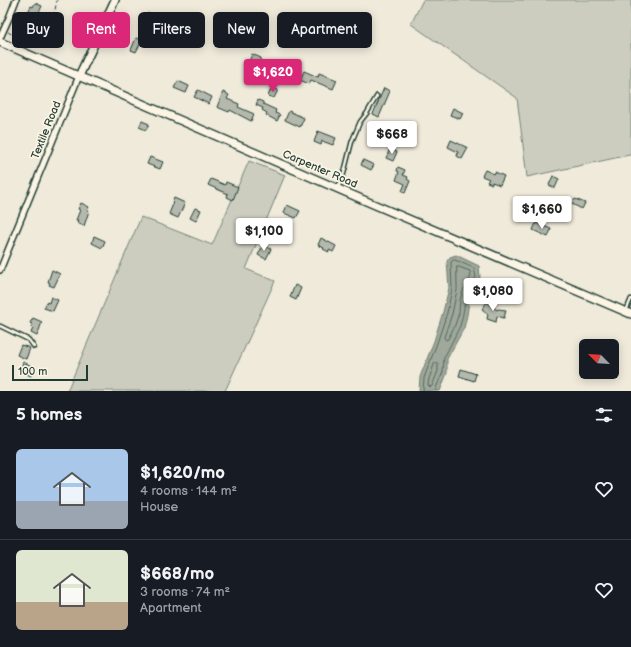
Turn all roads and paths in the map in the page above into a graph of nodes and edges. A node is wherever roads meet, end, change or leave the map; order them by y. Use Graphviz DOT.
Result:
graph roads {
  1 [pos="16,0"];
  2 [pos="58,0"];
  3 [pos="115,0"];
  4 [pos="4,30"];
  5 [pos="0,38"];
  6 [pos="0,42"];
  7 [pos="79,76"];
  8 [pos="377,96"];
  9 [pos="338,188"];
  10 [pos="0,270"];
  11 [pos="631,299"];
  12 [pos="628,313"];
  13 [pos="0,326"];
  14 [pos="34,347"];
  1 -- 4 [label="street"];
  2 -- 4 [label="path"];
  3 -- 7 [label="main road, Textile Road"];
  4 -- 5 [label="street"];
  6 -- 7 [label="main road, Carpenter Road"];
  7 -- 9 [label="main road, Carpenter Road"];
  7 -- 10 [label="street, Textile Road"];
  8 -- 9 [label="lane"];
  9 -- 12 [label="main road, Carpenter Road"];
  11 -- 12 [label="lane"];
  13 -- 14 [label="lane"];
}
